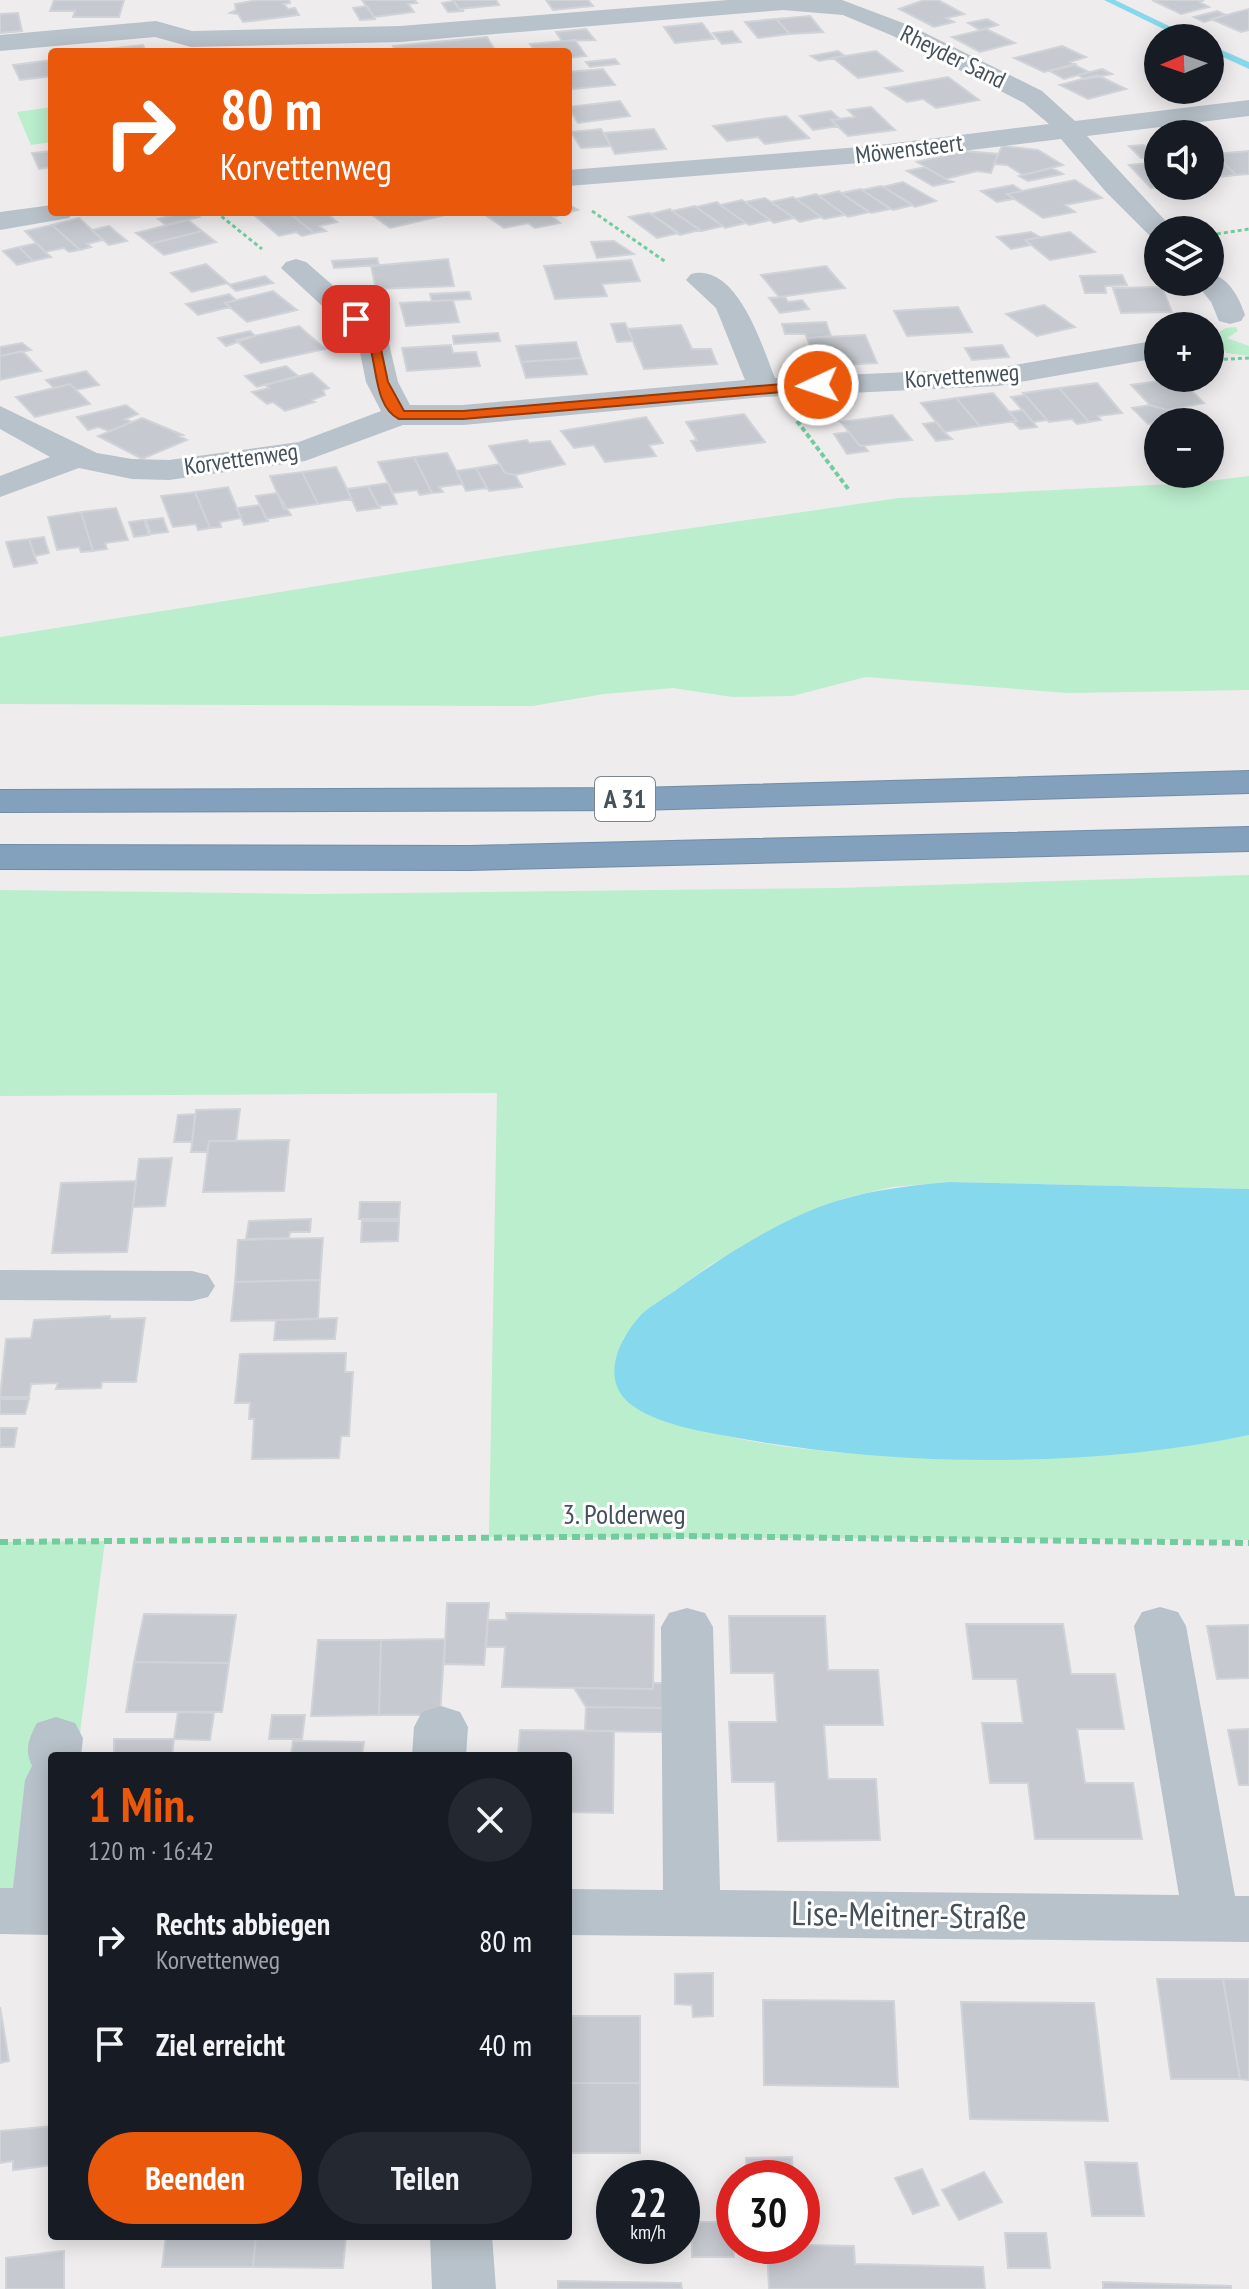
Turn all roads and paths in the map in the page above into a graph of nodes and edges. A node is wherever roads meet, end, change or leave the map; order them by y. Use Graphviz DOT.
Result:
graph roads {
  1 [pos="783,2"];
  2 [pos="502,24"];
  3 [pos="0,43"];
  4 [pos="195,45"];
  5 [pos="514,48"];
  6 [pos="1249,108"];
  7 [pos="1066,129"];
  8 [pos="572,178"];
  9 [pos="592,211"];
  10 [pos="48,214"];
  11 [pos="221,216"];
  12 [pos="1147,216"];
  13 [pos="0,221"];
  14 [pos="1249,229"];
  15 [pos="1224,233"];
  16 [pos="296,268"];
  17 [pos="701,280"];
  18 [pos="1222,296"];
  19 [pos="1230,323"];
  20 [pos="1144,351"];
  21 [pos="1249,358"];
  22 [pos="1224,359"];
  23 [pos="764,388"];
  24 [pos="399,415"];
  25 [pos="0,416"];
  26 [pos="79,457"];
  27 [pos="0,487"];
  28 [pos="849,490"];
  29 [pos="1249,782"];
  30 [pos="0,801"];
  31 [pos="1249,839"];
  32 [pos="0,857"];
  33 [pos="0,1285"];
  34 [pos="192,1286"];
  35 [pos="0,1542"];
  36 [pos="1249,1543"];
  37 [pos="1160,1626"];
  38 [pos="687,1627"];
  39 [pos="48,1796"];
  40 [pos="30,1911"];
  41 [pos="572,1912"];
  42 [pos="692,1913"];
  43 [pos="1230,1918"];
  44 [pos="461,2240"];
  45 [pos="464,2289"];
  1 -- 2 [label="street, Rheyder Sand"];
  1 -- 7 [label="street, Rheyder Sand"];
  2 -- 4 [label="street, Rheyder Sand"];
  2 -- 5 [label="street"];
  3 -- 4 [label="street, Rheyder Sand"];
  6 -- 7 [label="street, Möwensteert"];
  7 -- 8 [label="street, Möwensteert"];
  7 -- 12 [label="street"];
  9 -- 17 [label="path"];
  10 -- 13 [label="street"];
  11 -- 16 [label="path"];
  14 -- 15 [label="path"];
  16 -- 24 [label="street"];
  17 -- 23 [label="street"];
  18 -- 19 [label="street"];
  20 -- 23 [label="street, Korvettenweg"];
  21 -- 22 [label="path"];
  23 -- 24 [label="street, Korvettenweg"];
  23 -- 28 [label="path"];
  24 -- 26 [label="street, Korvettenweg"];
  25 -- 26 [label="street, Korvettenweg"];
  26 -- 27 [label="street"];
  29 -- 30 [label="highway, A 31"];
  31 -- 32 [label="highway, A 31"];
  33 -- 34 [label="street"];
  35 -- 36 [label="path, 3. Polderweg"];
  37 -- 43 [label="street"];
  38 -- 42 [label="street"];
  39 -- 40 [label="street"];
  41 -- 42 [label="street, Lise-Meitner-Straße"];
  42 -- 43 [label="street, Lise-Meitner-Straße"];
  44 -- 45 [label="street"];
}
